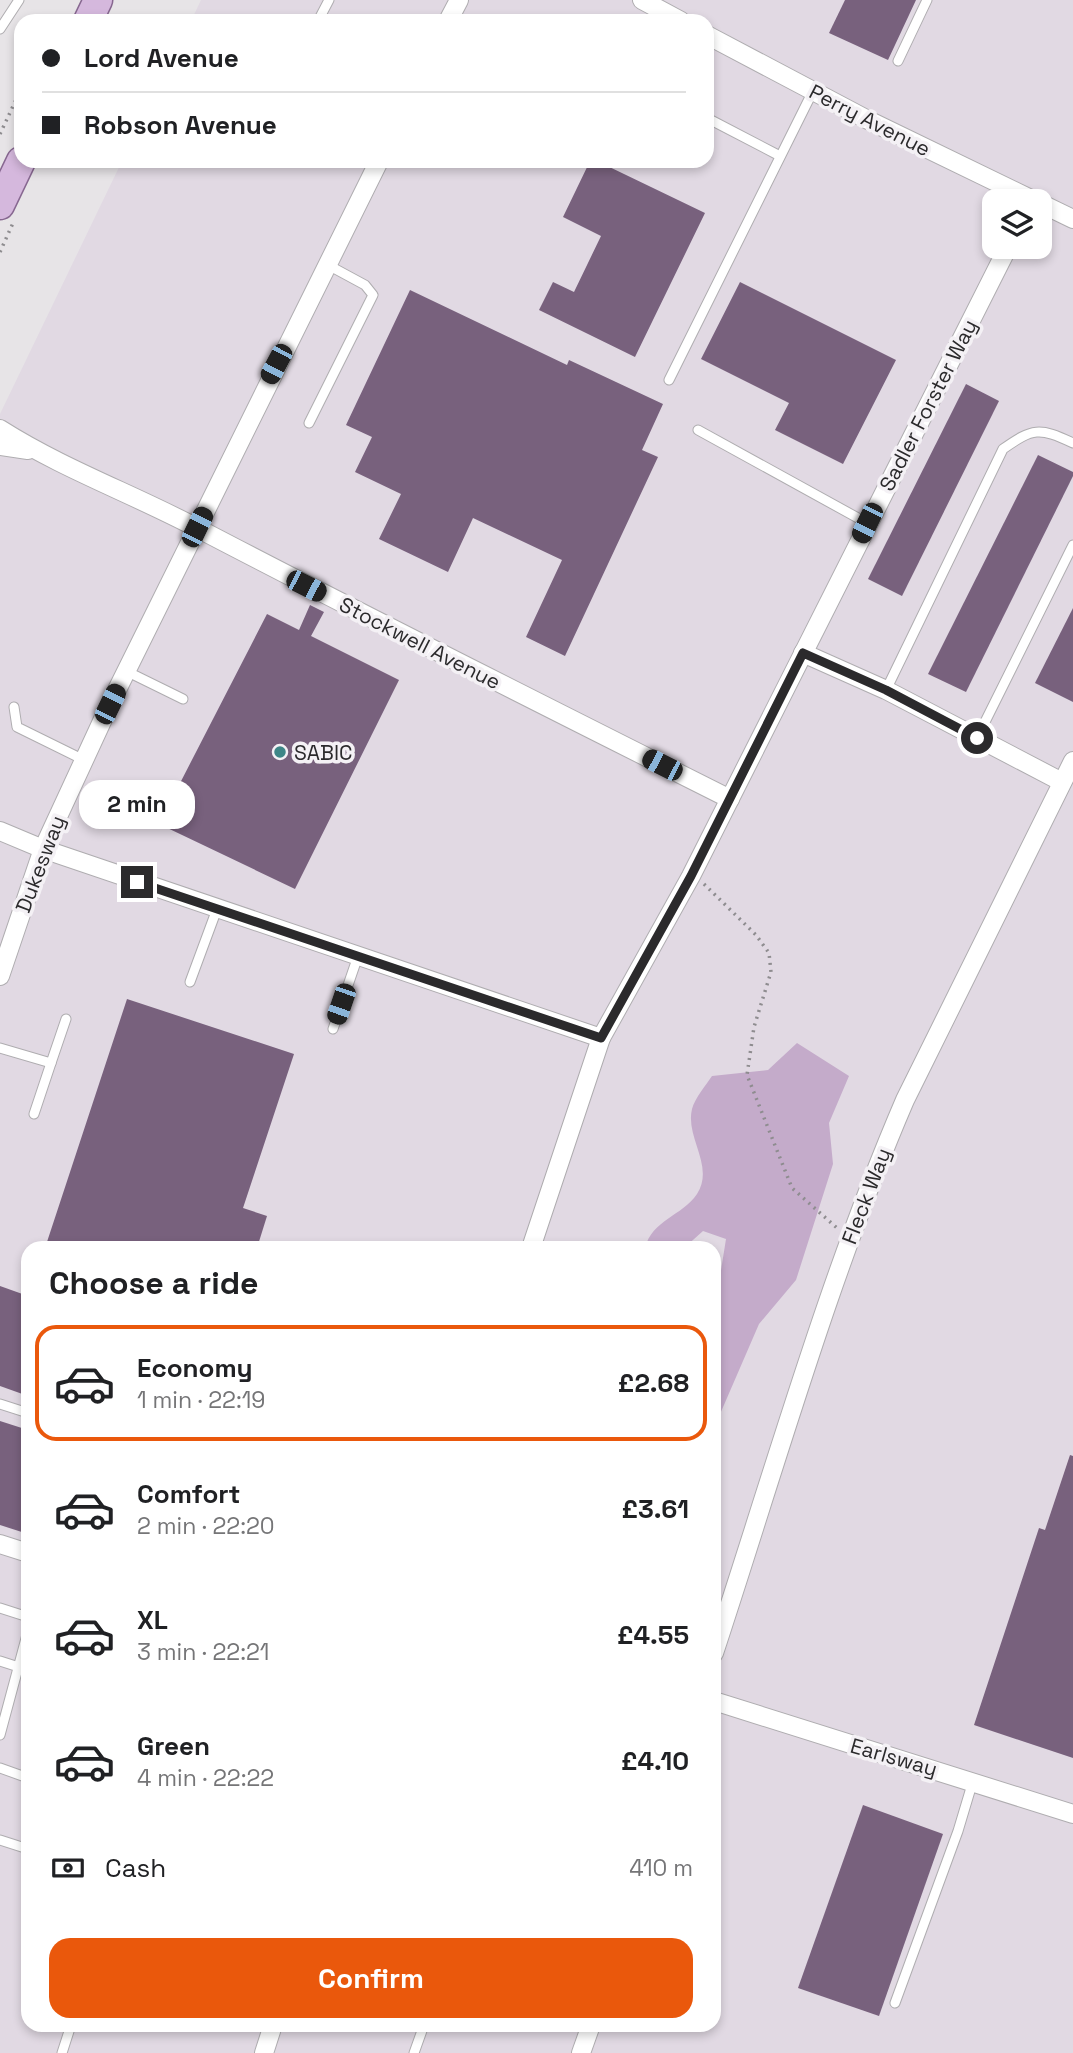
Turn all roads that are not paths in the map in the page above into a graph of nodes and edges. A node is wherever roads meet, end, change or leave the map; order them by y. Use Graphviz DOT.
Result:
graph roads {
  1 [pos="19,0"];
  2 [pos="642,0"];
  3 [pos="927,0"];
  4 [pos="666,14"];
  5 [pos="0,29"];
  6 [pos="714,39"];
  7 [pos="898,61"];
  8 [pos="813,91"];
  9 [pos="714,122"];
  10 [pos="780,156"];
  11 [pos="18,168"];
  12 [pos="376,168"];
  13 [pos="1010,189"];
  14 [pos="0,205"];
  15 [pos="1052,209"];
  16 [pos="1073,219"];
  17 [pos="1002,259"];
  18 [pos="328,265"];
  19 [pos="669,380"];
  20 [pos="309,423"];
  21 [pos="0,429"];
  22 [pos="698,430"];
  23 [pos="1073,443"];
  24 [pos="0,446"];
  25 [pos="35,451"];
  26 [pos="867,523"];
  27 [pos="197,527"];
  28 [pos="1073,545"];
  29 [pos="803,653"];
  30 [pos="126,671"];
  31 [pos="886,690"];
  32 [pos="183,699"];
  33 [pos="14,707"];
  34 [pos="977,738"];
  35 [pos="84,760"];
  36 [pos="1073,761"];
  37 [pos="1062,782"];
  38 [pos="730,799"];
  39 [pos="0,831"];
  40 [pos="43,849"];
  41 [pos="217,909"];
  42 [pos="358,956"];
  43 [pos="0,976"];
  44 [pos="190,982"];
  45 [pos="66,1019"];
  46 [pos="333,1029"];
  47 [pos="601,1038"];
  48 [pos="0,1048"];
  49 [pos="51,1063"];
  50 [pos="34,1114"];
  51 [pos="533,1241"];
  52 [pos="0,1404"];
  53 [pos="21,1411"];
  54 [pos="0,1544"];
  55 [pos="21,1551"];
  56 [pos="0,1608"];
  57 [pos="21,1615"];
  58 [pos="721,1631"];
  59 [pos="21,1653"];
  60 [pos="0,1661"];
  61 [pos="17,1666"];
  62 [pos="21,1667"];
  63 [pos="721,1703"];
  64 [pos="0,1735"];
  65 [pos="0,1768"];
  66 [pos="21,1776"];
  67 [pos="973,1781"];
  68 [pos="1073,1814"];
  69 [pos="0,1840"];
  70 [pos="21,1847"];
  71 [pos="895,2003"];
  72 [pos="69,2032"];
  73 [pos="266,2032"];
  74 [pos="422,2032"];
  75 [pos="588,2032"];
  76 [pos="62,2053"];
  77 [pos="264,2053"];
  78 [pos="414,2053"];
  79 [pos="581,2053"];
  1 -- 5 [label="lane"];
  2 -- 4 [label="street"];
  3 -- 7 [label="lane"];
  6 -- 8 [label="street, Perry Avenue"];
  8 -- 10 [label="lane"];
  8 -- 13 [label="street, Perry Avenue"];
  9 -- 10 [label="lane"];
  10 -- 19 [label="lane"];
  11 -- 14 [label="main road"];
  12 -- 18 [label="street, Dukesway"];
  15 -- 16 [label="street, Perry Avenue"];
  17 -- 26 [label="street, Sadler Forster Way"];
  18 -- 20 [label="lane"];
  18 -- 27 [label="street, Dukesway"];
  21 -- 25 [label="street, Stockwell Avenue"];
  22 -- 26 [label="lane"];
  23 -- 31 [label="lane"];
  24 -- 25 [label="street, Stockwell Avenue"];
  25 -- 27 [label="street, Stockwell Avenue"];
  26 -- 29 [label="street, Sadler Forster Way"];
  27 -- 30 [label="street, Dukesway"];
  27 -- 38 [label="street, Stockwell Avenue"];
  28 -- 34 [label="lane"];
  29 -- 31 [label="street"];
  29 -- 38 [label="street, Sadler Forster Way"];
  30 -- 32 [label="lane"];
  30 -- 35 [label="street, Dukesway"];
  31 -- 34 [label="street"];
  33 -- 35 [label="lane"];
  34 -- 37 [label="street"];
  35 -- 40 [label="street, Dukesway"];
  36 -- 37 [label="street, Fleck Way"];
  37 -- 58 [label="street, Fleck Way"];
  38 -- 47 [label="street, Sadler Forster Way"];
  39 -- 40 [label="street"];
  40 -- 41 [label="street"];
  40 -- 43 [label="street, Dukesway"];
  41 -- 42 [label="street"];
  41 -- 44 [label="lane"];
  42 -- 46 [label="lane"];
  42 -- 47 [label="street"];
  45 -- 49 [label="lane"];
  47 -- 51 [label="street, Sadler Forster Way"];
  48 -- 49 [label="lane"];
  49 -- 50 [label="lane"];
  52 -- 53 [label="lane"];
  54 -- 55 [label="street"];
  56 -- 57 [label="lane"];
  59 -- 61 [label="lane"];
  60 -- 61 [label="lane"];
  61 -- 62 [label="lane"];
  61 -- 64 [label="lane"];
  63 -- 67 [label="street, Earlsway"];
  65 -- 66 [label="lane"];
  67 -- 68 [label="street, Earlsway"];
  67 -- 71 [label="lane"];
  69 -- 70 [label="lane"];
  72 -- 76 [label="lane"];
  73 -- 77 [label="street"];
  74 -- 78 [label="lane"];
  75 -- 79 [label="street"];
}
